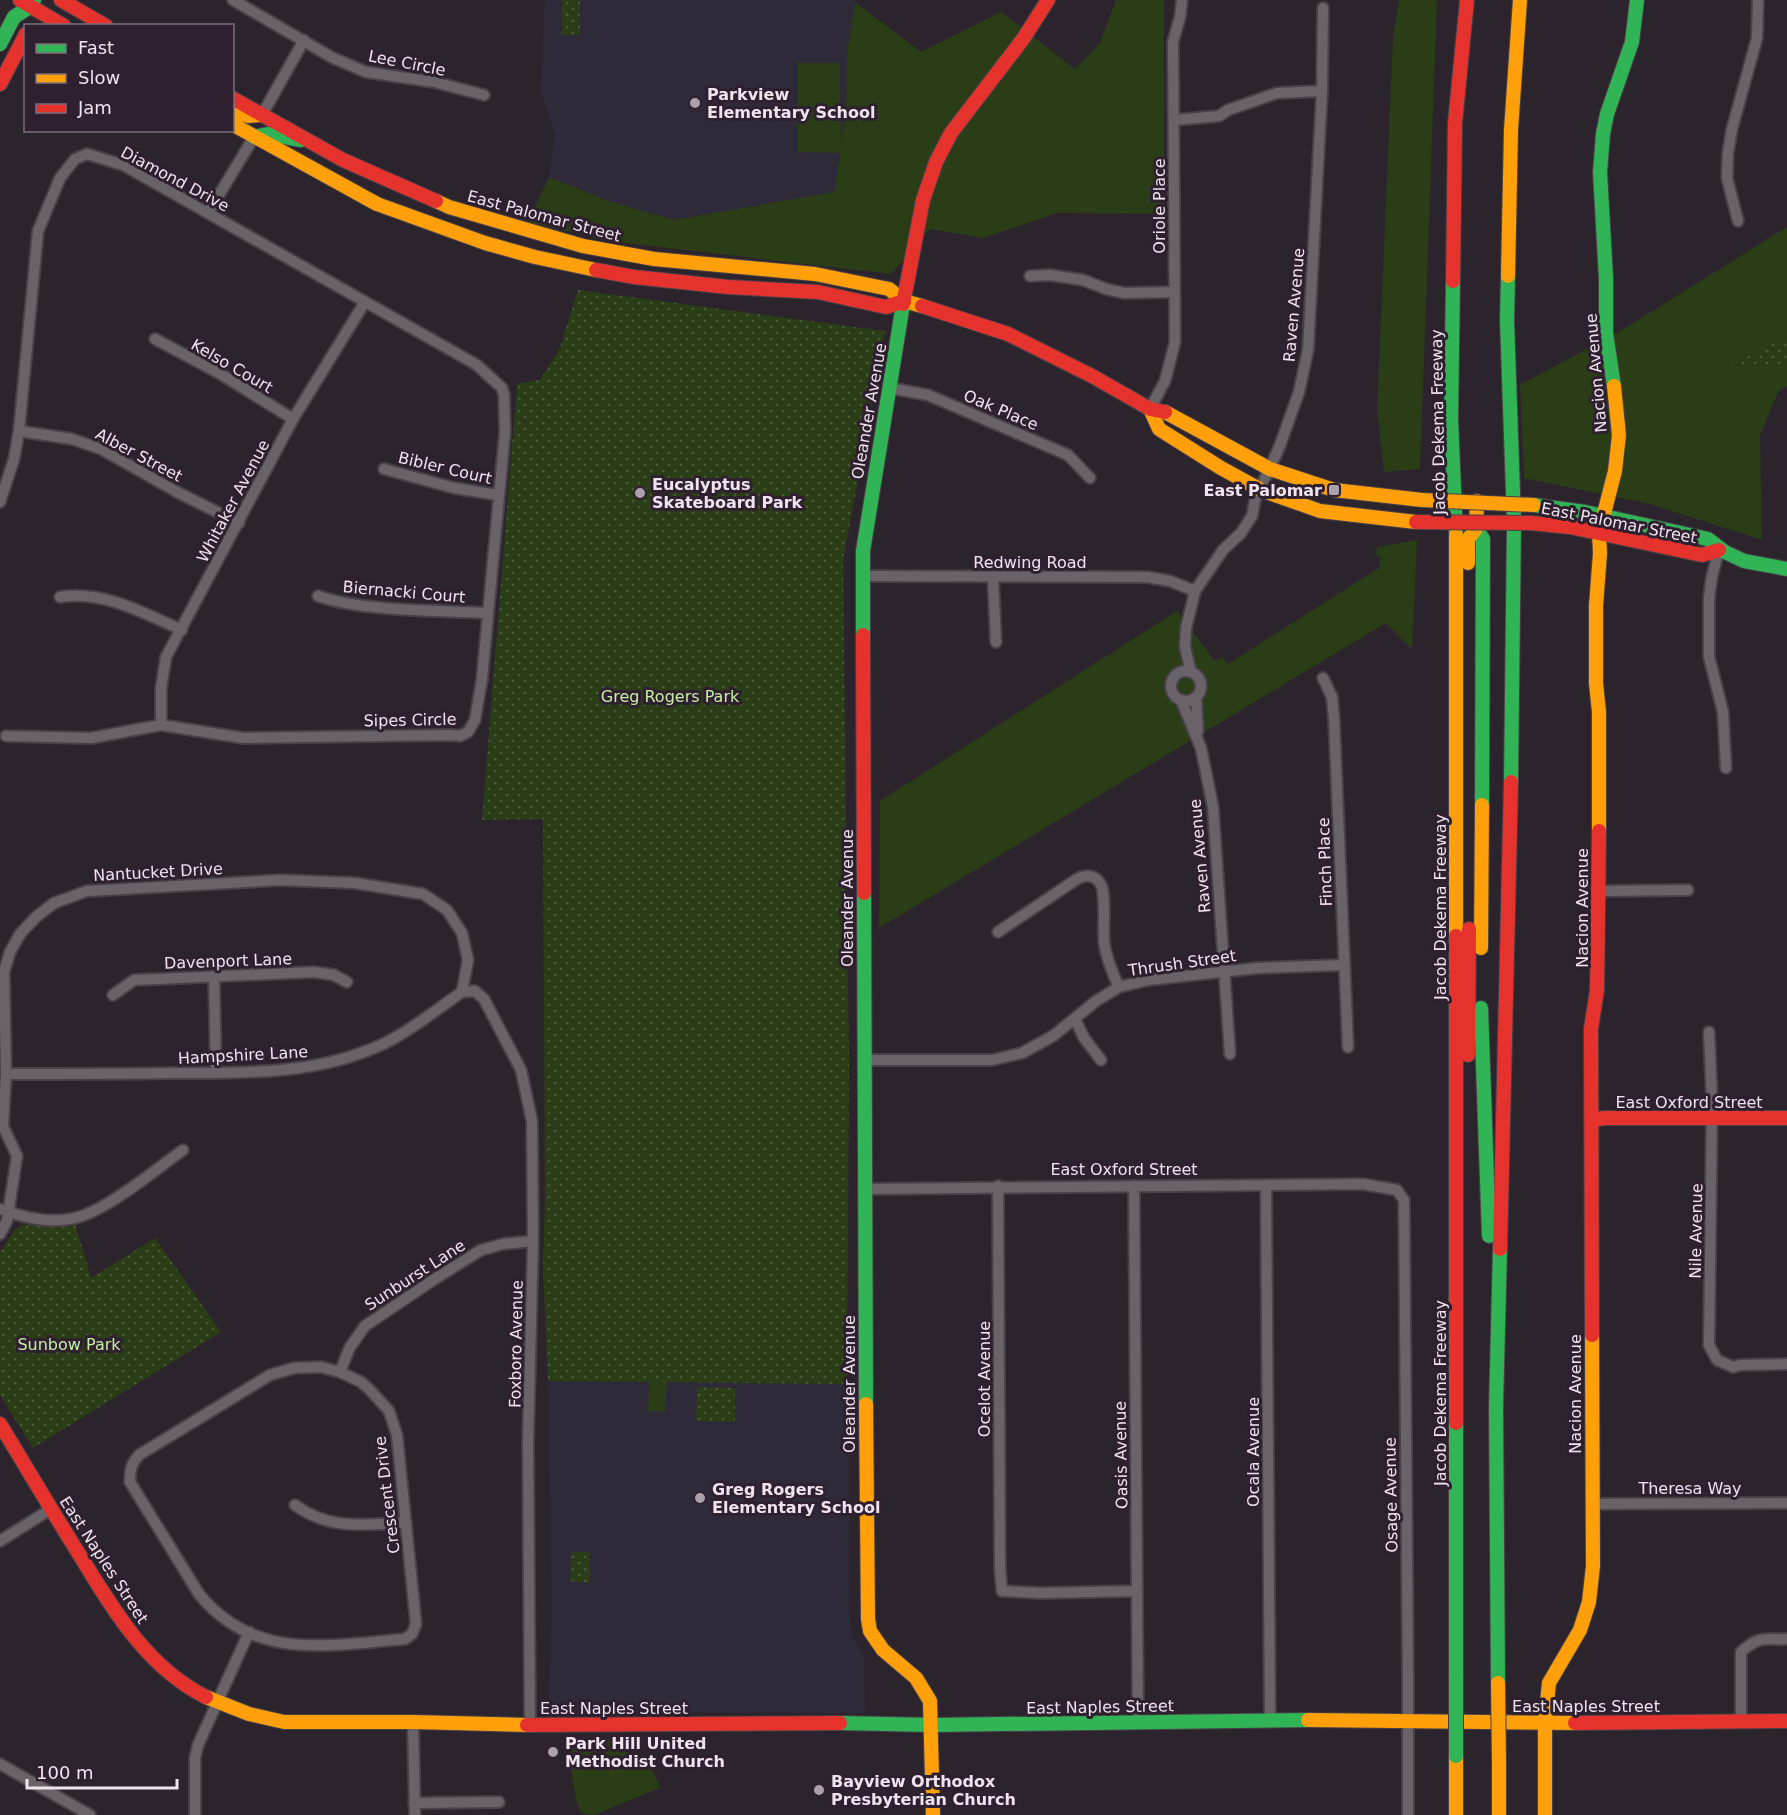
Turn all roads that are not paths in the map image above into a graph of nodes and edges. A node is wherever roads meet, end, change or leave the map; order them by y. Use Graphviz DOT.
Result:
graph roads {
  1 [pos="62,0"];
  2 [pos="233,0"];
  3 [pos="1048,0"];
  4 [pos="1182,0"];
  5 [pos="1467,0"];
  6 [pos="1520,0"];
  7 [pos="1637,0"];
  8 [pos="1758,0"];
  9 [pos="28,2"];
  10 [pos="1323,8"];
  11 [pos="29,24"];
  12 [pos="61,24"];
  13 [pos="103,24"];
  14 [pos="24,38"];
  15 [pos="304,40"];
  16 [pos="0,44"];
  17 [pos="0,84"];
  18 [pos="1322,91"];
  19 [pos="484,95"];
  20 [pos="234,99"];
  21 [pos="234,112"];
  22 [pos="262,115"];
  23 [pos="1174,120"];
  24 [pos="234,125"];
  25 [pos="254,137"];
  26 [pos="310,141"];
  27 [pos="208,213"];
  28 [pos="1738,221"];
  29 [pos="579,245"];
  30 [pos="552,261"];
  31 [pos="1030,276"];
  32 [pos="1174,292"];
  33 [pos="904,301"];
  34 [pos="365,302"];
  35 [pos="156,339"];
  36 [pos="502,388"];
  37 [pos="890,388"];
  38 [pos="1150,409"];
  39 [pos="293,419"];
  40 [pos="19,431"];
  41 [pos="384,469"];
  42 [pos="1270,470"];
  43 [pos="1090,478"];
  44 [pos="1261,490"];
  45 [pos="498,495"];
  46 [pos="1477,501"];
  47 [pos="0,502"];
  48 [pos="1604,516"];
  49 [pos="239,523"];
  50 [pos="1476,525"];
  51 [pos="1599,533"];
  52 [pos="1719,550"];
  53 [pos="1787,569"];
  54 [pos="863,576"];
  55 [pos="993,578"];
  56 [pos="1195,591"];
  57 [pos="318,596"];
  58 [pos="60,597"];
  59 [pos="488,613"];
  60 [pos="182,630"];
  61 [pos="996,642"];
  62 [pos="1185,647"];
  63 [pos="1191,672"];
  64 [pos="1474,672"];
  65 [pos="1175,675"];
  66 [pos="1323,678"];
  67 [pos="1196,697"];
  68 [pos="1181,700"];
  69 [pos="161,725"];
  70 [pos="6,736"];
  71 [pos="1198,740"];
  72 [pos="1726,768"];
  73 [pos="1688,890"];
  74 [pos="1599,891"];
  75 [pos="998,932"];
  76 [pos="1344,965"];
  77 [pos="1225,971"];
  78 [pos="214,976"];
  79 [pos="347,982"];
  80 [pos="1119,987"];
  81 [pos="462,992"];
  82 [pos="113,995"];
  83 [pos="1075,1019"];
  84 [pos="1709,1032"];
  85 [pos="1348,1047"];
  86 [pos="1230,1054"];
  87 [pos="864,1060"];
  88 [pos="1101,1060"];
  89 [pos="216,1073"];
  90 [pos="6,1074"];
  91 [pos="1712,1118"];
  92 [pos="1787,1118"];
  93 [pos="1592,1120"];
  94 [pos="183,1150"];
  95 [pos="1266,1185"];
  96 [pos="998,1186"];
  97 [pos="1134,1186"];
  98 [pos="1384,1187"];
  99 [pos="864,1189"];
  100 [pos="4,1210"];
  101 [pos="0,1234"];
  102 [pos="533,1241"];
  103 [pos="1787,1364"];
  104 [pos="340,1372"];
  105 [pos="1496,1407"];
  106 [pos="0,1424"];
  107 [pos="1787,1503"];
  108 [pos="1592,1504"];
  109 [pos="295,1505"];
  110 [pos="51,1509"];
  111 [pos="406,1523"];
  112 [pos="0,1541"];
  113 [pos="1137,1591"];
  114 [pos="249,1632"];
  115 [pos="1787,1639"];
  116 [pos="1456,1683"];
  117 [pos="217,1704"];
  118 [pos="1270,1720"];
  119 [pos="1407,1721"];
  120 [pos="1787,1721"];
  121 [pos="413,1722"];
  122 [pos="1545,1722"];
  123 [pos="1741,1722"];
  124 [pos="1138,1723"];
  125 [pos="530,1725"];
  126 [pos="932,1725"];
  127 [pos="0,1764"];
  128 [pos="499,1802"];
  129 [pos="414,1803"];
  130 [pos="90,1815"];
  131 [pos="195,1815"];
  132 [pos="414,1815"];
  133 [pos="933,1815"];
  134 [pos="1408,1815"];
  135 [pos="1456,1815"];
  136 [pos="1499,1815"];
  137 [pos="1545,1815"];
  1 -- 13 [label="main road"];
  2 -- 15 [label="street, Lee Circle"];
  3 -- 33 [label="main road, Oleander Avenue"];
  4 -- 23 [label="street, Oriole Place"];
  5 -- 116 [label="main road, Jacob Dekema Freeway"];
  6 -- 105 [label="main road"];
  7 -- 48 [label="main road, Nacion Avenue"];
  8 -- 28 [label="street"];
  9 -- 11 [label="main road"];
  9 -- 12 [label="main road"];
  9 -- 16 [label="main road"];
  10 -- 18 [label="street, Raven Avenue"];
  14 -- 17 [label="main road"];
  15 -- 19 [label="street, Lee Circle"];
  15 -- 22 [label="street"];
  18 -- 23 [label="street"];
  18 -- 42 [label="street, Raven Avenue"];
  20 -- 22 [label="main road, East Palomar Street"];
  21 -- 22 [label="main road"];
  22 -- 26 [label="main road, East Palomar Street"];
  23 -- 32 [label="street, Oriole Place"];
  24 -- 25 [label="main road, East Palomar Street"];
  25 -- 26 [label="main road"];
  25 -- 27 [label="street"];
  25 -- 30 [label="main road, East Palomar Street"];
  26 -- 29 [label="main road, East Palomar Street"];
  27 -- 34 [label="street, Diamond Drive"];
  27 -- 40 [label="street, Diamond Drive"];
  29 -- 30 [label="main road"];
  29 -- 33 [label="main road, East Palomar Street"];
  30 -- 33 [label="main road, East Palomar Street"];
  31 -- 32 [label="street"];
  32 -- 38 [label="street, Oriole Place"];
  33 -- 37 [label="main road, Oleander Avenue"];
  33 -- 38 [label="main road, East Palomar Street"];
  34 -- 36 [label="street, Diamond Drive"];
  34 -- 39 [label="street, Whitaker Avenue"];
  35 -- 39 [label="street, Kelso Court"];
  36 -- 45 [label="street, Sipes Circle"];
  37 -- 43 [label="street, Oak Place"];
  37 -- 54 [label="main road, Oleander Avenue"];
  38 -- 42 [label="main road, East Palomar Street"];
  38 -- 44 [label="main road, East Palomar Street"];
  39 -- 49 [label="street, Whitaker Avenue"];
  40 -- 47 [label="street, Diamond Drive"];
  40 -- 49 [label="street, Alber Street"];
  41 -- 45 [label="street, Bibler Court"];
  42 -- 44 [label="street, Raven Avenue"];
  42 -- 46 [label="main road, East Palomar Street, bridge"];
  44 -- 50 [label="main road, East Palomar Street, bridge"];
  44 -- 56 [label="street, Raven Avenue"];
  45 -- 59 [label="street, Sipes Circle"];
  46 -- 48 [label="main road, East Palomar Street, bridge"];
  46 -- 50 [label="main road"];
  48 -- 51 [label="main road, Nacion Avenue"];
  48 -- 52 [label="main road, East Palomar Street"];
  49 -- 60 [label="street, Whitaker Avenue"];
  50 -- 51 [label="main road, East Palomar Street, bridge"];
  50 -- 64 [label="main road"];
  51 -- 52 [label="main road, East Palomar Street"];
  51 -- 74 [label="main road, Nacion Avenue"];
  52 -- 53 [label="main road, East Palomar Street"];
  52 -- 72 [label="street"];
  54 -- 55 [label="street, Redwing Road"];
  54 -- 87 [label="main road, Oleander Avenue"];
  55 -- 56 [label="street, Redwing Road"];
  55 -- 61 [label="street"];
  56 -- 62 [label="street, Raven Avenue"];
  57 -- 59 [label="street, Biernacki Court"];
  58 -- 60 [label="street"];
  59 -- 69 [label="street, Sipes Circle"];
  60 -- 69 [label="street, Whitaker Avenue"];
  62 -- 63 [label="street, Raven Avenue"];
  62 -- 65 [label="street, Raven Avenue"];
  63 -- 65 [label="street"];
  63 -- 67 [label="street"];
  64 -- 105 [label="main road"];
  64 -- 116 [label="main road"];
  65 -- 68 [label="street"];
  66 -- 76 [label="street, Finch Place"];
  67 -- 68 [label="street"];
  67 -- 71 [label="street, Raven Avenue"];
  68 -- 71 [label="street, Raven Avenue"];
  69 -- 70 [label="street, Sipes Circle"];
  71 -- 77 [label="street, Raven Avenue"];
  73 -- 74 [label="street"];
  74 -- 93 [label="main road, Nacion Avenue"];
  75 -- 80 [label="street"];
  76 -- 77 [label="street, Thrush Street"];
  76 -- 85 [label="street, Finch Place"];
  77 -- 80 [label="street, Thrush Street"];
  77 -- 86 [label="street, Raven Avenue"];
  78 -- 79 [label="street, Davenport Lane"];
  78 -- 82 [label="street, Davenport Lane"];
  78 -- 89 [label="street"];
  80 -- 83 [label="street, Thrush Street"];
  81 -- 89 [label="street, Hampshire Lane"];
  81 -- 90 [label="street, Nantucket Drive"];
  81 -- 102 [label="street, Foxboro Avenue"];
  83 -- 87 [label="street, Thrush Street"];
  83 -- 88 [label="street"];
  84 -- 91 [label="street, Nile Avenue"];
  87 -- 99 [label="main road, Oleander Avenue"];
  89 -- 90 [label="street, Hampshire Lane"];
  90 -- 100 [label="street, Nantucket Drive"];
  91 -- 92 [label="main road, East Oxford Street"];
  91 -- 93 [label="main road, East Oxford Street"];
  91 -- 103 [label="street, Nile Avenue"];
  93 -- 108 [label="main road, Nacion Avenue"];
  94 -- 100 [label="street"];
  95 -- 97 [label="street, East Oxford Street"];
  95 -- 98 [label="street, East Oxford Street"];
  95 -- 118 [label="street, Ocala Avenue"];
  96 -- 97 [label="street, East Oxford Street"];
  96 -- 99 [label="street, East Oxford Street"];
  96 -- 113 [label="street, Ocelot Avenue"];
  97 -- 113 [label="street, Oasis Avenue"];
  98 -- 119 [label="street, Osage Avenue"];
  99 -- 126 [label="main road, Oleander Avenue"];
  100 -- 101 [label="street"];
  102 -- 104 [label="street, Sunburst Lane"];
  102 -- 125 [label="street, Foxboro Avenue"];
  104 -- 111 [label="street, Crescent Drive"];
  104 -- 114 [label="street, Crescent Drive"];
  105 -- 136 [label="main road, bridge"];
  106 -- 110 [label="main road, East Naples Street"];
  107 -- 108 [label="street, Theresa Way"];
  108 -- 122 [label="main road, Nacion Avenue"];
  109 -- 111 [label="street"];
  110 -- 112 [label="street"];
  110 -- 117 [label="main road, East Naples Street"];
  111 -- 114 [label="street, Crescent Drive"];
  113 -- 124 [label="street, Oasis Avenue"];
  114 -- 117 [label="street"];
  115 -- 123 [label="street"];
  116 -- 135 [label="main road, Jacob Dekema Freeway, bridge"];
  117 -- 121 [label="main road, East Naples Street"];
  117 -- 131 [label="street"];
  118 -- 119 [label="main road, East Naples Street"];
  118 -- 124 [label="main road, East Naples Street"];
  119 -- 122 [label="main road, East Naples Street"];
  119 -- 134 [label="street, Osage Avenue"];
  120 -- 123 [label="main road, East Naples Street"];
  121 -- 125 [label="main road, East Naples Street"];
  121 -- 129 [label="street"];
  122 -- 123 [label="main road, East Naples Street"];
  122 -- 137 [label="main road, Nacion Avenue"];
  124 -- 126 [label="main road, East Naples Street"];
  125 -- 126 [label="main road, East Naples Street"];
  126 -- 133 [label="main road, Oleander Avenue"];
  127 -- 130 [label="street"];
  128 -- 129 [label="street"];
  129 -- 132 [label="street"];
}
